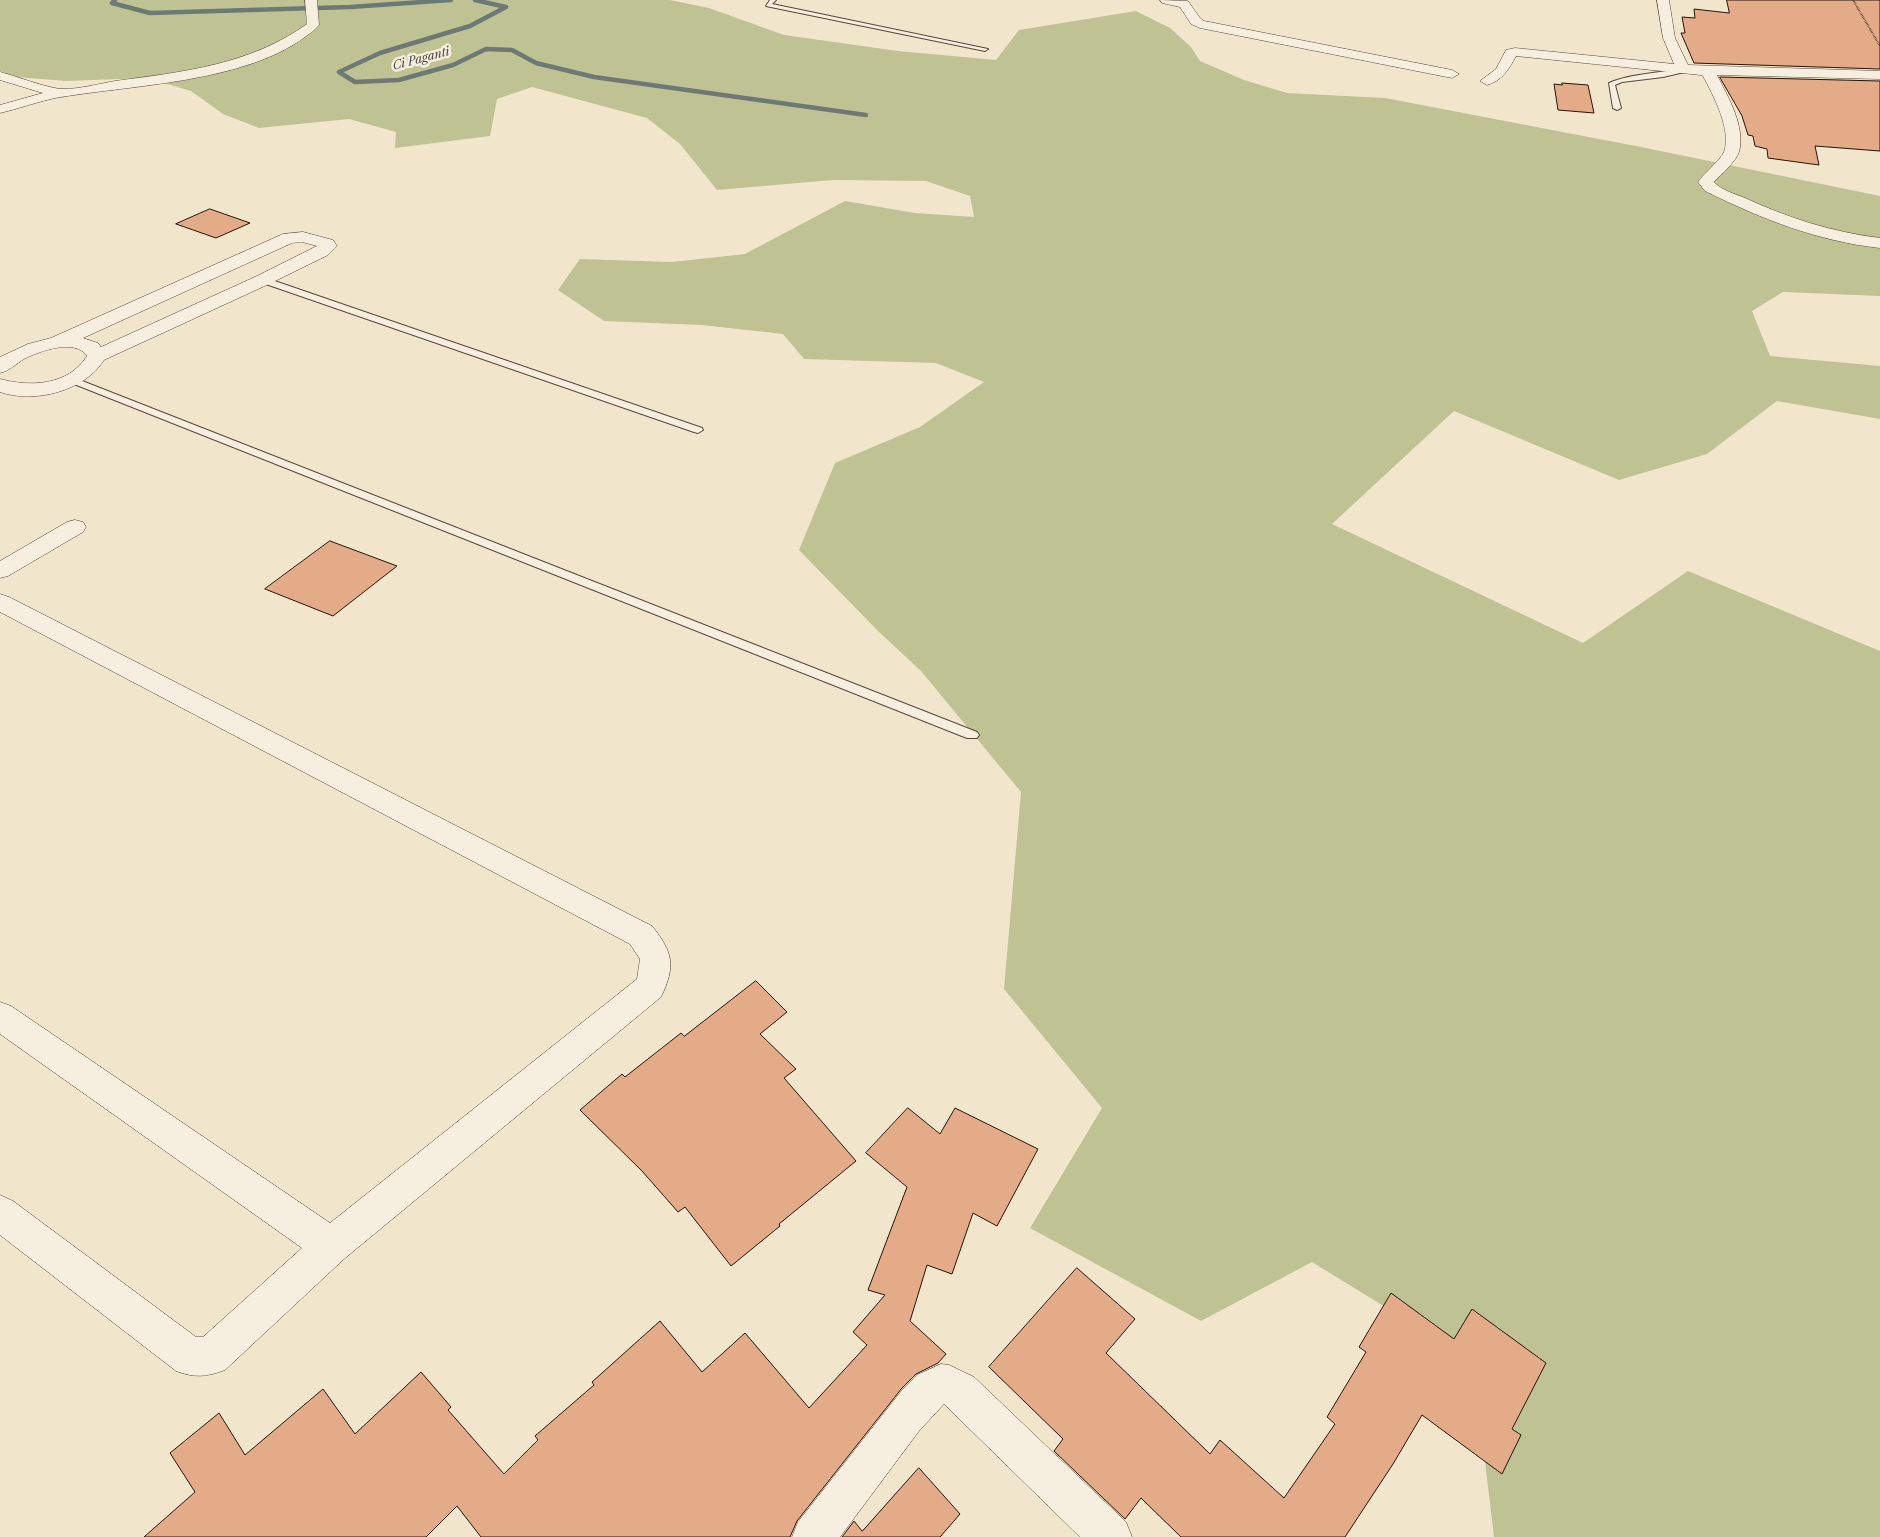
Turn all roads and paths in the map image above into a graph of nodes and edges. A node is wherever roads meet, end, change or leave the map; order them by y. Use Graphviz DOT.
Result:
graph roads {
  1 [pos="311,0"];
  2 [pos="773,0"];
  3 [pos="1166,0"];
  4 [pos="1663,0"];
  5 [pos="1853,0"];
  6 [pos="1880,46"];
  7 [pos="986,49"];
  8 [pos="1692,69"];
  9 [pos="1452,74"];
  10 [pos="1880,75"];
  11 [pos="0,76"];
  12 [pos="1487,81"];
  13 [pos="62,93"];
  14 [pos="1617,108"];
  15 [pos="0,109"];
  16 [pos="1880,243"];
  17 [pos="264,280"];
  18 [pos="56,343"];
  19 [pos="9,351"];
  20 [pos="97,356"];
  21 [pos="0,367"];
  22 [pos="72,380"];
  23 [pos="7,392"];
  24 [pos="698,430"];
  25 [pos="75,527"];
  26 [pos="0,571"];
  27 [pos="0,602"];
  28 [pos="972,735"];
  29 [pos="0,1016"];
  30 [pos="0,1213"];
  31 [pos="330,1246"];
  32 [pos="813,1537"];
  33 [pos="1111,1537"];
  1 -- 13 [label="street"];
  2 -- 7 [label="lane"];
  3 -- 9 [label="street"];
  4 -- 8 [label="street"];
  5 -- 6 [label="path"];
  8 -- 10 [label="street"];
  8 -- 12 [label="street"];
  8 -- 14 [label="lane"];
  8 -- 16 [label="street"];
  11 -- 13 [label="street"];
  13 -- 15 [label="street"];
  17 -- 18 [label="street"];
  17 -- 20 [label="street"];
  17 -- 24 [label="lane"];
  18 -- 19 [label="street"];
  18 -- 20 [label="street"];
  19 -- 21 [label="street"];
  20 -- 22 [label="street"];
  22 -- 23 [label="street"];
  22 -- 28 [label="lane"];
  25 -- 26 [label="street"];
  27 -- 31 [label="street"];
  29 -- 31 [label="street"];
  30 -- 31 [label="street"];
  32 -- 33 [label="street"];
}
